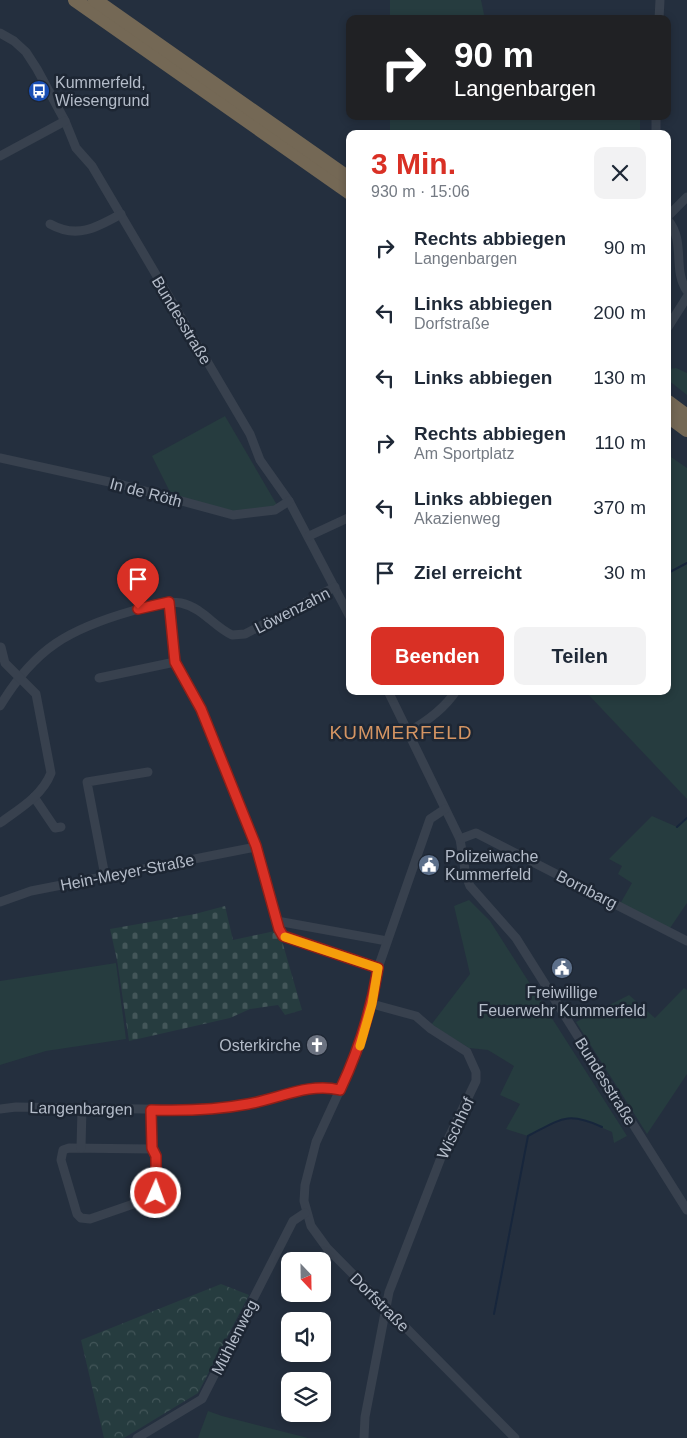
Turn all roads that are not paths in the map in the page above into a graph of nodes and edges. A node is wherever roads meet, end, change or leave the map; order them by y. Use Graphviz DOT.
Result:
graph roads {
  1 [pos="75,0"];
  2 [pos="95,0"];
  3 [pos="660,0"];
  4 [pos="659,15"];
  5 [pos="0,33"];
  6 [pos="65,121"];
  7 [pos="0,156"];
  8 [pos="346,176"];
  9 [pos="346,190"];
  10 [pos="687,198"];
  11 [pos="671,213"];
  12 [pos="121,214"];
  13 [pos="50,224"];
  14 [pos="671,224"];
  15 [pos="687,292"];
  16 [pos="671,321"];
  17 [pos="671,404"];
  18 [pos="687,416"];
  19 [pos="671,418"];
  20 [pos="687,430"];
  21 [pos="0,458"];
  22 [pos="289,501"];
  23 [pos="346,519"];
  24 [pos="309,536"];
  25 [pos="336,587"];
  26 [pos="169,602"];
  27 [pos="346,608"];
  28 [pos="1,647"];
  29 [pos="175,662"];
  30 [pos="20,677"];
  31 [pos="99,678"];
  32 [pos="390,695"];
  33 [pos="453,695"];
  34 [pos="1,703"];
  35 [pos="408,732"];
  36 [pos="148,772"];
  37 [pos="34,797"];
  38 [pos="444,809"];
  39 [pos="0,823"];
  40 [pos="55,828"];
  41 [pos="460,839"];
  42 [pos="256,846"];
  43 [pos="105,876"];
  44 [pos="0,902"];
  45 [pos="277,921"];
  46 [pos="687,940"];
  47 [pos="387,941"];
  48 [pos="378,968"];
  49 [pos="372,1004"];
  50 [pos="340,1090"];
  51 [pos="82,1108"];
  52 [pos="0,1109"];
  53 [pos="151,1110"];
  54 [pos="81,1148"];
  55 [pos="152,1148"];
  56 [pos="687,1210"];
  57 [pos="306,1213"];
  58 [pos="385,1306"];
  59 [pos="137,1438"];
  60 [pos="364,1438"];
  61 [pos="515,1438"];
  1 -- 9 [label="highway"];
  2 -- 8 [label="highway"];
  3 -- 4 [label="street"];
  5 -- 6 [label="street, Bundesstraße"];
  6 -- 7 [label="street"];
  6 -- 12 [label="street, Bundesstraße"];
  10 -- 11 [label="street"];
  12 -- 13 [label="street"];
  12 -- 22 [label="street, Bundesstraße"];
  14 -- 15 [label="street"];
  15 -- 16 [label="street"];
  17 -- 18 [label="highway"];
  19 -- 20 [label="highway"];
  21 -- 22 [label="street, In de Röth"];
  22 -- 24 [label="street, Bundesstraße"];
  23 -- 24 [label="street"];
  24 -- 25 [label="street, Bundesstraße"];
  25 -- 26 [label="street, Löwenzahn"];
  25 -- 27 [label="street, Bundesstraße"];
  26 -- 29 [label="street"];
  26 -- 30 [label="street"];
  28 -- 30 [label="street"];
  29 -- 31 [label="street"];
  29 -- 42 [label="street"];
  30 -- 34 [label="street"];
  30 -- 37 [label="street"];
  32 -- 35 [label="street, Bundesstraße"];
  33 -- 35 [label="street"];
  35 -- 38 [label="street, Bundesstraße"];
  36 -- 43 [label="street"];
  37 -- 39 [label="street"];
  37 -- 40 [label="street"];
  38 -- 41 [label="street, Bundesstraße"];
  38 -- 47 [label="street, Dorfstraße"];
  41 -- 46 [label="street, Bornbarg"];
  41 -- 56 [label="street, Bundesstraße"];
  42 -- 43 [label="street, Hein-Meyer-Straße"];
  42 -- 45 [label="street"];
  43 -- 44 [label="street, Hein-Meyer-Straße"];
  45 -- 47 [label="street"];
  45 -- 48 [label="street"];
  47 -- 48 [label="street, Dorfstraße"];
  48 -- 49 [label="street, Dorfstraße"];
  49 -- 50 [label="street, Dorfstraße"];
  49 -- 58 [label="street, Wischhof"];
  50 -- 53 [label="street, Langenbargen"];
  50 -- 57 [label="street, Dorfstraße"];
  51 -- 52 [label="street, Langenbargen"];
  51 -- 53 [label="street, Langenbargen"];
  51 -- 54 [label="street"];
  53 -- 55 [label="street"];
  54 -- 55 [label="street"];
  54 -- 55 [label="street"];
  57 -- 58 [label="street, Dorfstraße"];
  57 -- 59 [label="street, Mühlenweg"];
  58 -- 60 [label="street, Wischhof"];
  58 -- 61 [label="street, Dorfstraße"];
}
